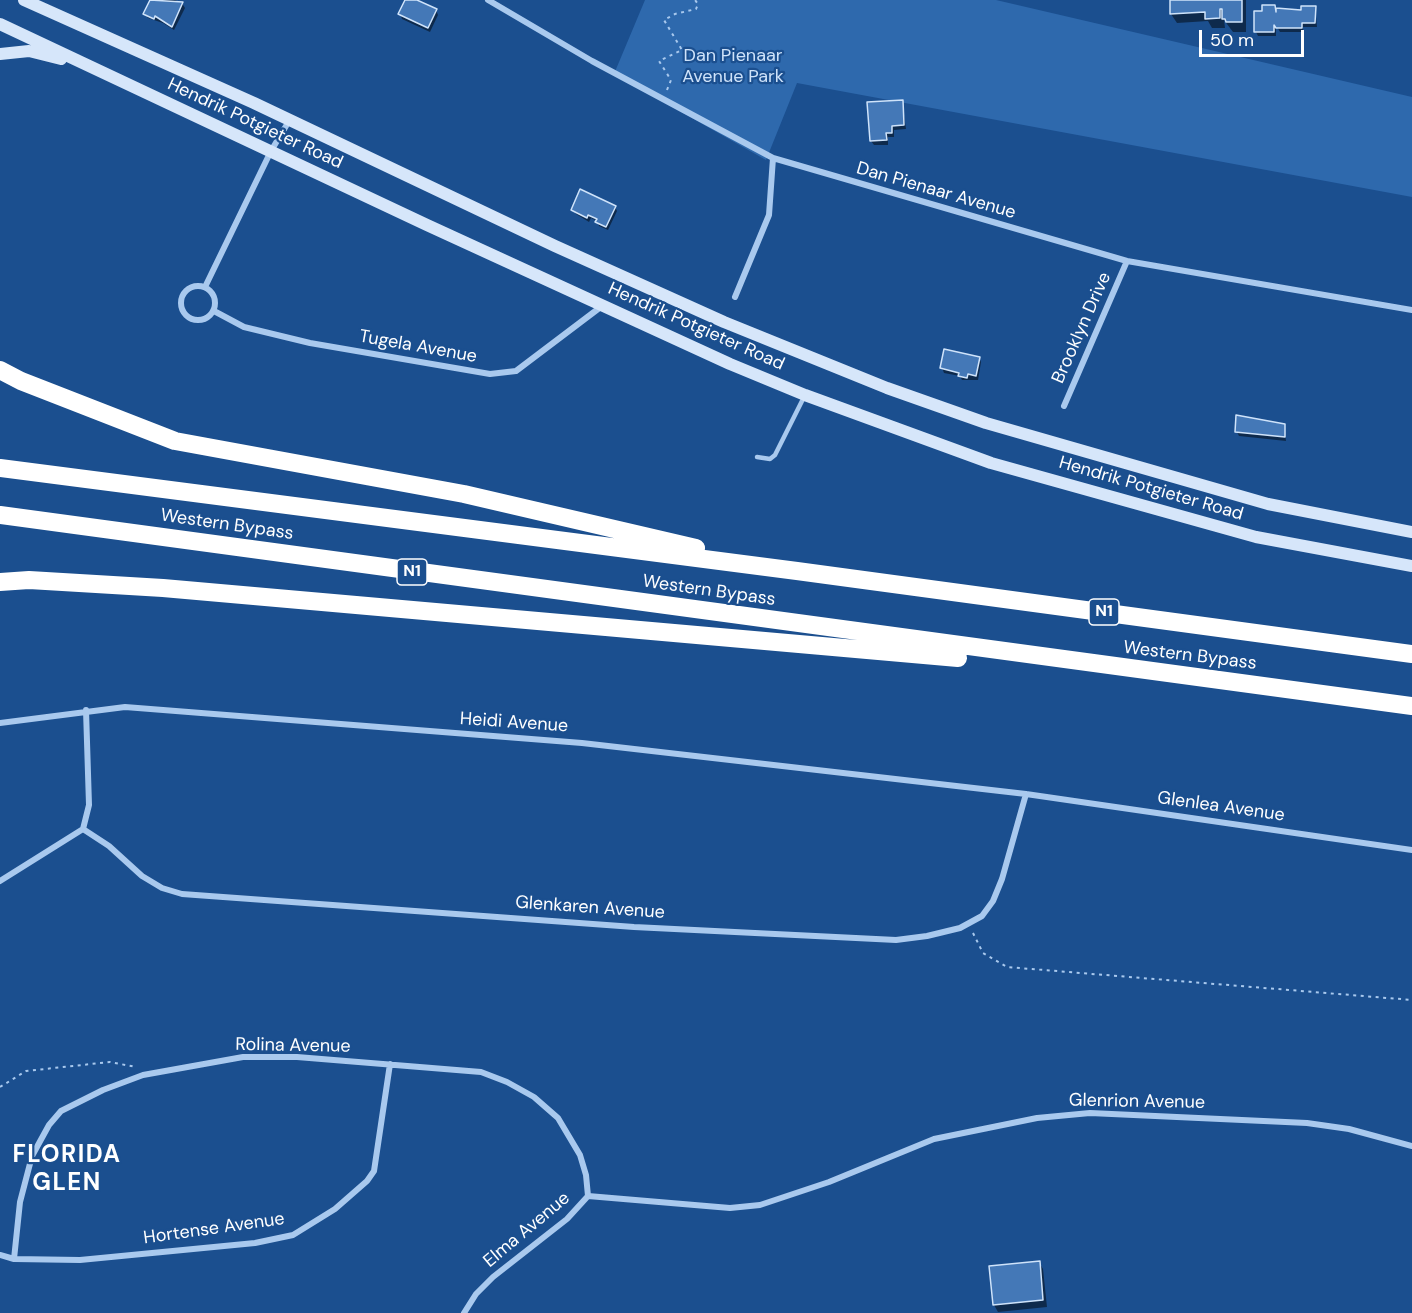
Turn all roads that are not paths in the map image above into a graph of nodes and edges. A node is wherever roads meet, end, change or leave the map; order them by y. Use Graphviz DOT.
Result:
graph roads {
  1 [pos="24,0"];
  2 [pos="488,0"];
  3 [pos="0,24"];
  4 [pos="0,54"];
  5 [pos="105,72"];
  6 [pos="289,121"];
  7 [pos="271,151"];
  8 [pos="773,158"];
  9 [pos="1127,261"];
  10 [pos="205,287"];
  11 [pos="735,297"];
  12 [pos="603,306"];
  13 [pos="1412,310"];
  14 [pos="214,311"];
  15 [pos="0,370"];
  16 [pos="805,395"];
  17 [pos="1064,406"];
  18 [pos="757,457"];
  19 [pos="0,468"];
  20 [pos="0,515"];
  21 [pos="1412,532"];
  22 [pos="1412,566"];
  23 [pos="796,571"];
  24 [pos="0,582"];
  25 [pos="1412,654"];
  26 [pos="1155,673"];
  27 [pos="1412,706"];
  28 [pos="86,710"];
  29 [pos="0,723"];
  30 [pos="1026,794"];
  31 [pos="83,829"];
  32 [pos="1412,849"];
  33 [pos="0,881"];
  34 [pos="390,1064"];
  35 [pos="1412,1146"];
  36 [pos="588,1196"];
  37 [pos="730,1208"];
  38 [pos="0,1255"];
  39 [pos="14,1259"];
  40 [pos="464,1313"];
  1 -- 6 [label="main road, Hendrik Potgieter Road"];
  2 -- 8 [label="street, Dan Pienaar Avenue"];
  3 -- 5 [label="main road, Hendrik Potgieter Road"];
  4 -- 5 [label="main road"];
  5 -- 7 [label="main road, Hendrik Potgieter Road"];
  6 -- 7 [label="street"];
  6 -- 21 [label="main road, Hendrik Potgieter Road"];
  7 -- 10 [label="street"];
  7 -- 12 [label="main road, Hendrik Potgieter Road"];
  8 -- 9 [label="street, Dan Pienaar Avenue"];
  8 -- 11 [label="street"];
  9 -- 13 [label="street, Dan Pienaar Avenue"];
  9 -- 17 [label="street, Brooklyn Drive"];
  10 -- 14 [label="street"];
  10 -- 14 [label="street"];
  12 -- 14 [label="street, Tugela Avenue"];
  12 -- 16 [label="main road, Hendrik Potgieter Road"];
  15 -- 23 [label="highway"];
  16 -- 18 [label="lane"];
  16 -- 22 [label="main road, Hendrik Potgieter Road"];
  19 -- 23 [label="highway, Western Bypass / N1"];
  20 -- 26 [label="highway, Western Bypass / N1"];
  23 -- 25 [label="highway, Western Bypass / N1"];
  24 -- 26 [label="highway"];
  26 -- 27 [label="highway, Western Bypass / N1"];
  28 -- 29 [label="street, Heidi Avenue"];
  28 -- 30 [label="street, Heidi Avenue"];
  28 -- 31 [label="street"];
  30 -- 31 [label="street, Glenkaren Avenue"];
  30 -- 32 [label="street, Glenlea Avenue"];
  31 -- 33 [label="street"];
  34 -- 36 [label="street, Rolina Avenue"];
  34 -- 39 [label="street, Hortense Avenue"];
  34 -- 39 [label="street, Rolina Avenue"];
  35 -- 37 [label="street, Glenrion Avenue"];
  36 -- 37 [label="street, Elma Avenue"];
  36 -- 40 [label="street, Elma Avenue"];
  38 -- 39 [label="street, Hortense Avenue"];
}
